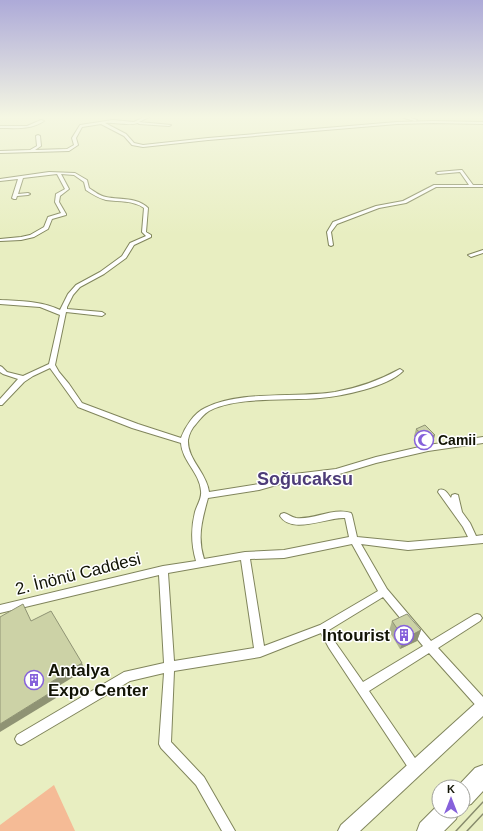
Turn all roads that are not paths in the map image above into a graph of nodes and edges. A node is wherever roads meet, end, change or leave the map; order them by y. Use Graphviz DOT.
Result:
graph roads {
  1 [pos="59,174"];
  2 [pos="438,174"];
  3 [pos="21,177"];
  4 [pos="0,180"];
  5 [pos="471,186"];
  6 [pos="483,186"];
  7 [pos="28,194"];
  8 [pos="0,240"];
  9 [pos="332,245"];
  10 [pos="483,251"];
  11 [pos="471,255"];
  12 [pos="0,302"];
  13 [pos="63,312"];
  14 [pos="102,314"];
  15 [pos="52,366"];
  16 [pos="0,368"];
  17 [pos="400,371"];
  18 [pos="24,379"];
  19 [pos="0,403"];
  20 [pos="483,440"];
  21 [pos="185,442"];
  22 [pos="442,492"];
  23 [pos="204,496"];
  24 [pos="455,497"];
  25 [pos="458,513"];
  26 [pos="284,516"];
  27 [pos="354,540"];
  28 [pos="473,540"];
  29 [pos="483,540"];
  30 [pos="245,556"];
  31 [pos="201,564"];
  32 [pos="163,570"];
  33 [pos="384,592"];
  34 [pos="0,609"];
  35 [pos="477,618"];
  36 [pos="323,628"];
  37 [pos="431,647"];
  38 [pos="260,652"];
  39 [pos="169,667"];
  40 [pos="362,689"];
  41 [pos="483,706"];
  42 [pos="21,739"];
  43 [pos="415,768"];
  44 [pos="483,776"];
  45 [pos="471,788"];
  46 [pos="440,819"];
  47 [pos="229,831"];
  48 [pos="347,831"];
  49 [pos="428,831"];
  1 -- 3 [label="street"];
  1 -- 8 [label="street"];
  1 -- 13 [label="street"];
  2 -- 5 [label="street"];
  3 -- 4 [label="street"];
  3 -- 7 [label="street"];
  5 -- 6 [label="street"];
  5 -- 9 [label="street"];
  10 -- 11 [label="street"];
  12 -- 13 [label="street"];
  13 -- 14 [label="street"];
  13 -- 15 [label="street"];
  15 -- 18 [label="street"];
  15 -- 21 [label="street"];
  16 -- 18 [label="street"];
  17 -- 21 [label="street"];
  18 -- 19 [label="street"];
  20 -- 23 [label="street"];
  21 -- 23 [label="street"];
  22 -- 25 [label="street"];
  23 -- 31 [label="street"];
  24 -- 25 [label="street"];
  25 -- 28 [label="street"];
  26 -- 27 [label="street"];
  27 -- 28 [label="street, 2. İnönü Caddesi"];
  27 -- 30 [label="street, 2. İnönü Caddesi"];
  27 -- 33 [label="street"];
  28 -- 29 [label="street, 2. İnönü Caddesi"];
  30 -- 31 [label="street, 2. İnönü Caddesi"];
  30 -- 38 [label="street"];
  31 -- 32 [label="street, 2. İnönü Caddesi"];
  32 -- 34 [label="street, 2. İnönü Caddesi"];
  32 -- 39 [label="street"];
  33 -- 36 [label="street"];
  33 -- 37 [label="street"];
  35 -- 37 [label="street"];
  36 -- 38 [label="street"];
  36 -- 40 [label="street"];
  37 -- 40 [label="street"];
  37 -- 41 [label="street"];
  38 -- 39 [label="street"];
  39 -- 42 [label="street"];
  39 -- 47 [label="street"];
  40 -- 43 [label="street"];
  41 -- 43 [label="street"];
  43 -- 48 [label="street"];
  44 -- 45 [label="highway"];
  46 -- 49 [label="highway"];
}
